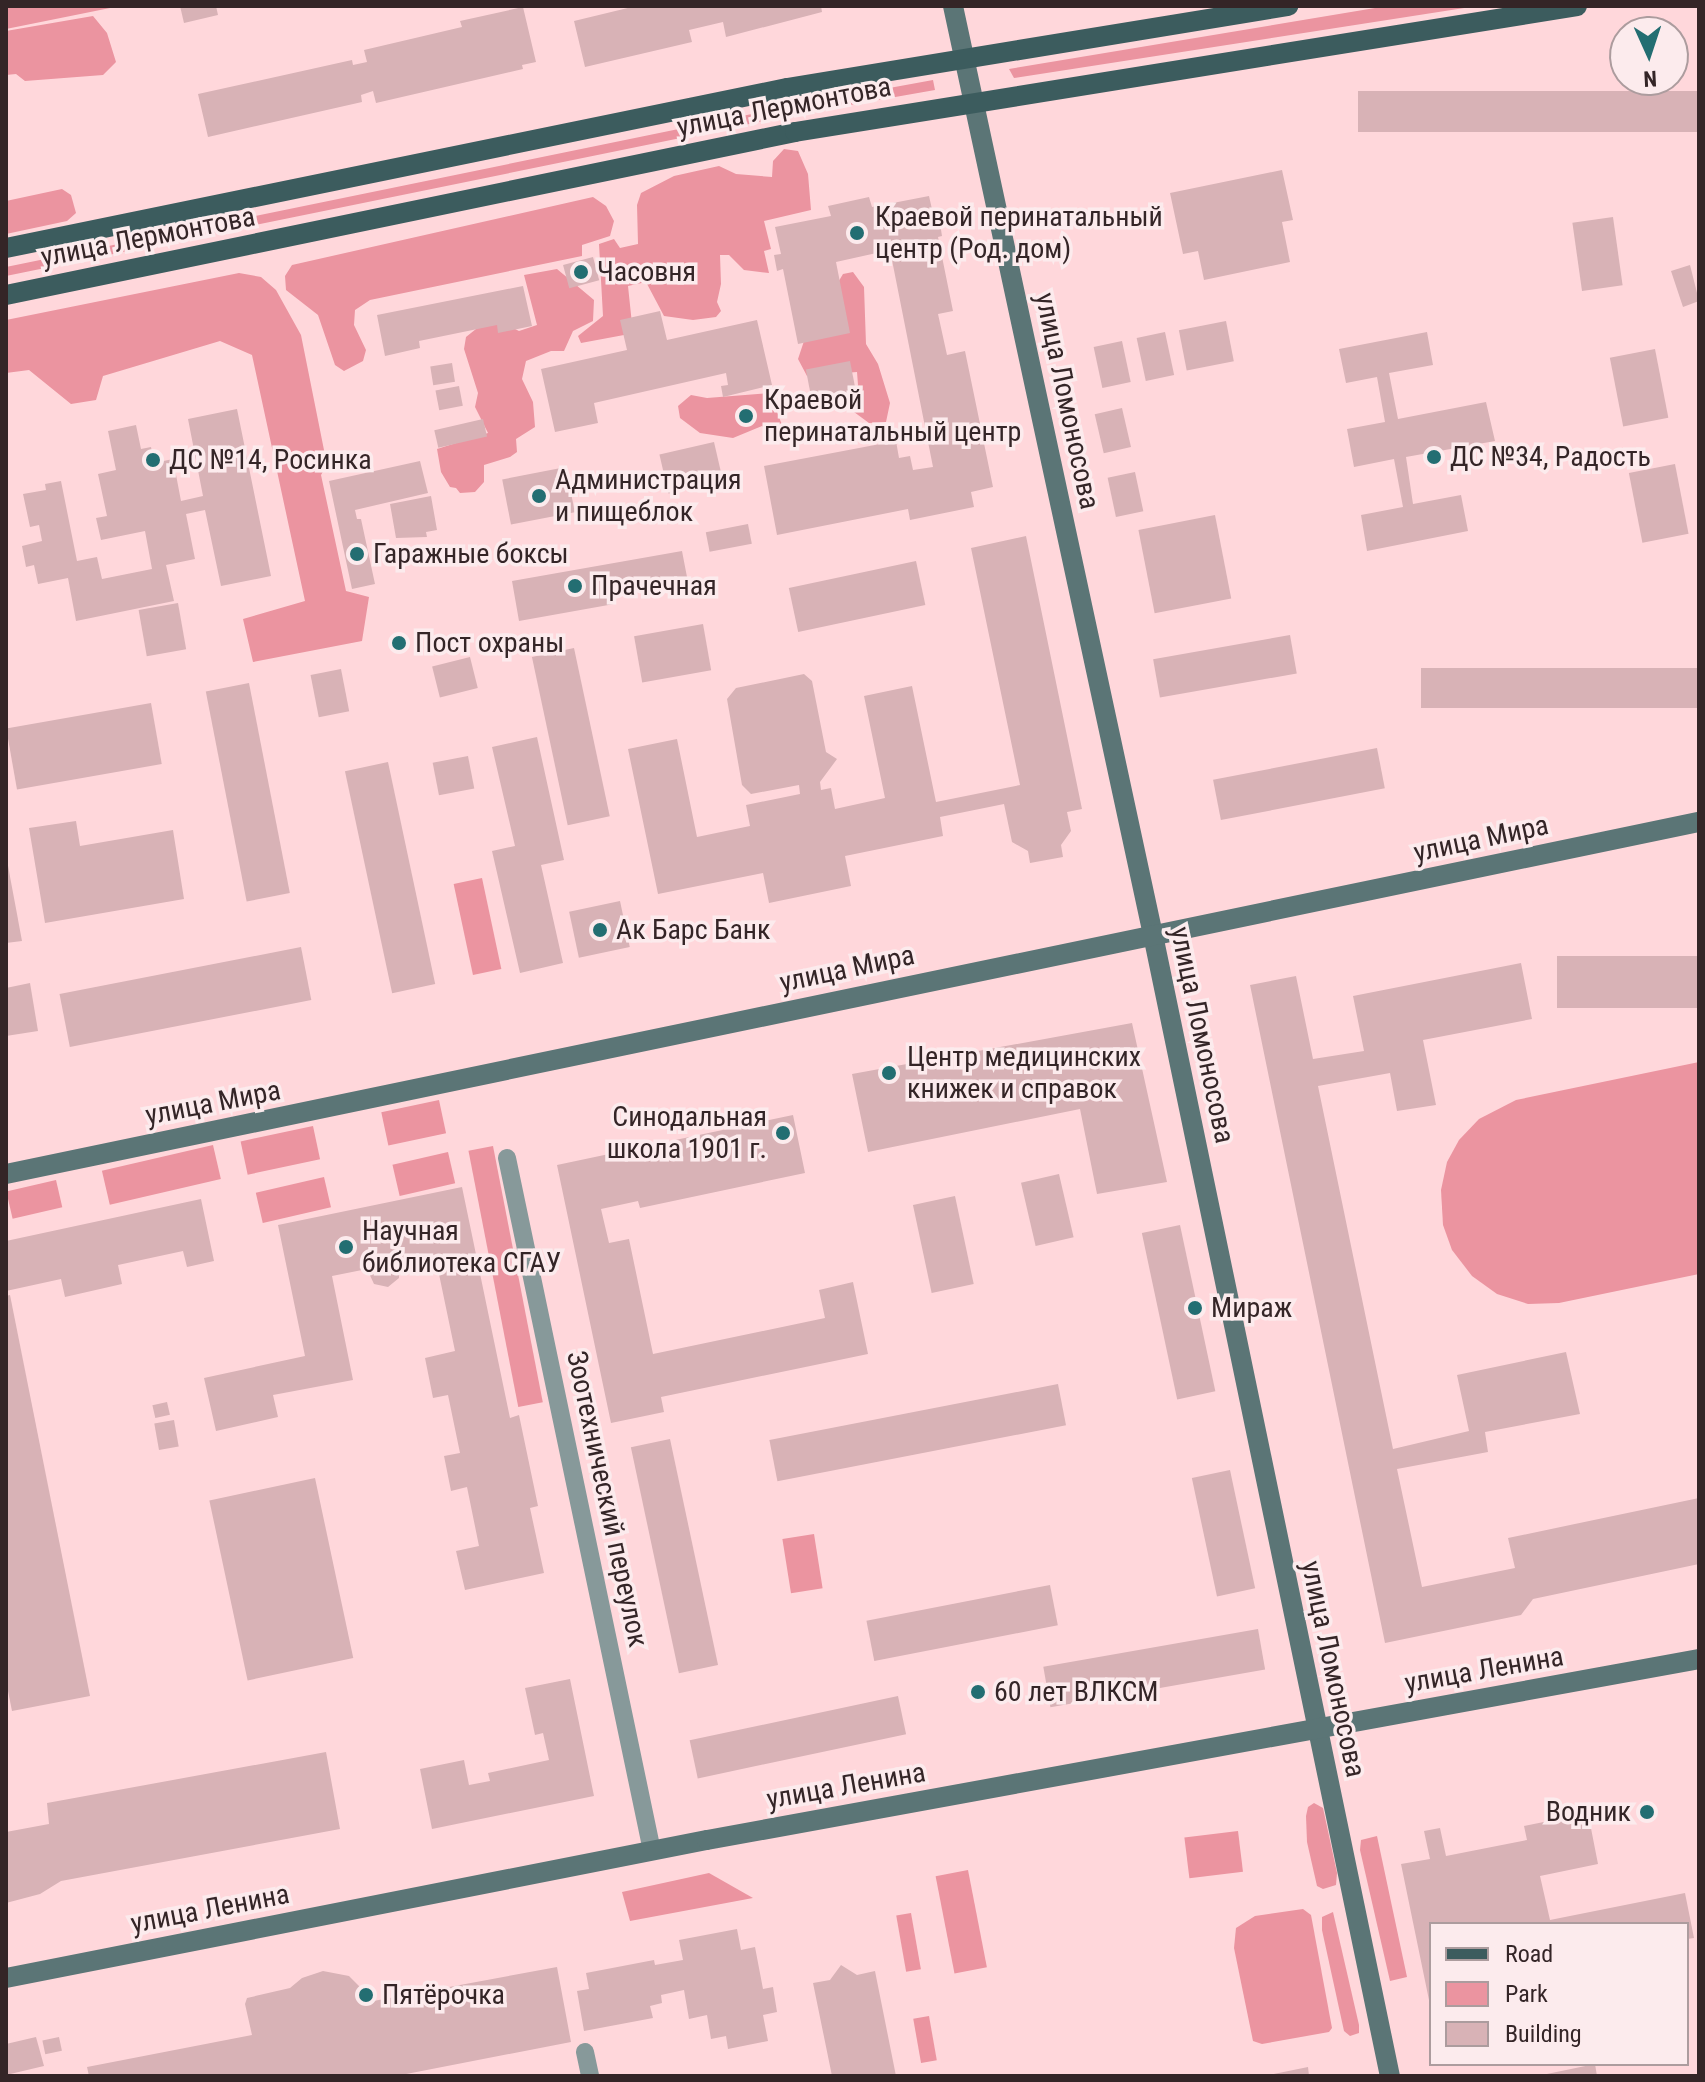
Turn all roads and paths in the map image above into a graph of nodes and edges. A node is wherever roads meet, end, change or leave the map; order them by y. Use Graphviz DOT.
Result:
graph roads {
  1 [pos="953,6"];
  2 [pos="1288,6"];
  3 [pos="1577,6"];
  4 [pos="965,58"];
  5 [pos="974,101"];
  6 [pos="6,248"];
  7 [pos="6,295"];
  8 [pos="1699,822"];
  9 [pos="1153,935"];
  10 [pos="507,1158"];
  11 [pos="6,1174"];
  12 [pos="1699,1659"];
  13 [pos="1317,1728"];
  14 [pos="652,1851"];
  15 [pos="6,1978"];
  16 [pos="585,2052"];
  17 [pos="590,2076"];
  18 [pos="1390,2076"];
  1 -- 4 [label="main road, улица Ломоносова"];
  2 -- 4 [label="main road, улица Лермонтова"];
  3 -- 5 [label="main road, улица Лермонтова"];
  4 -- 5 [label="main road, улица Ломоносова"];
  4 -- 6 [label="main road, улица Лермонтова"];
  5 -- 7 [label="main road, улица Лермонтова"];
  5 -- 9 [label="main road, улица Ломоносова"];
  8 -- 9 [label="main road, улица Мира"];
  9 -- 11 [label="main road, улица Мира"];
  9 -- 13 [label="main road, улица Ломоносова"];
  10 -- 14 [label="street, Зоотехнический переулок"];
  12 -- 13 [label="main road, улица Ленина"];
  13 -- 14 [label="main road, улица Ленина"];
  13 -- 18 [label="main road, улица Ломоносова"];
  14 -- 15 [label="main road, улица Ленина"];
  16 -- 17 [label="street"];
}
